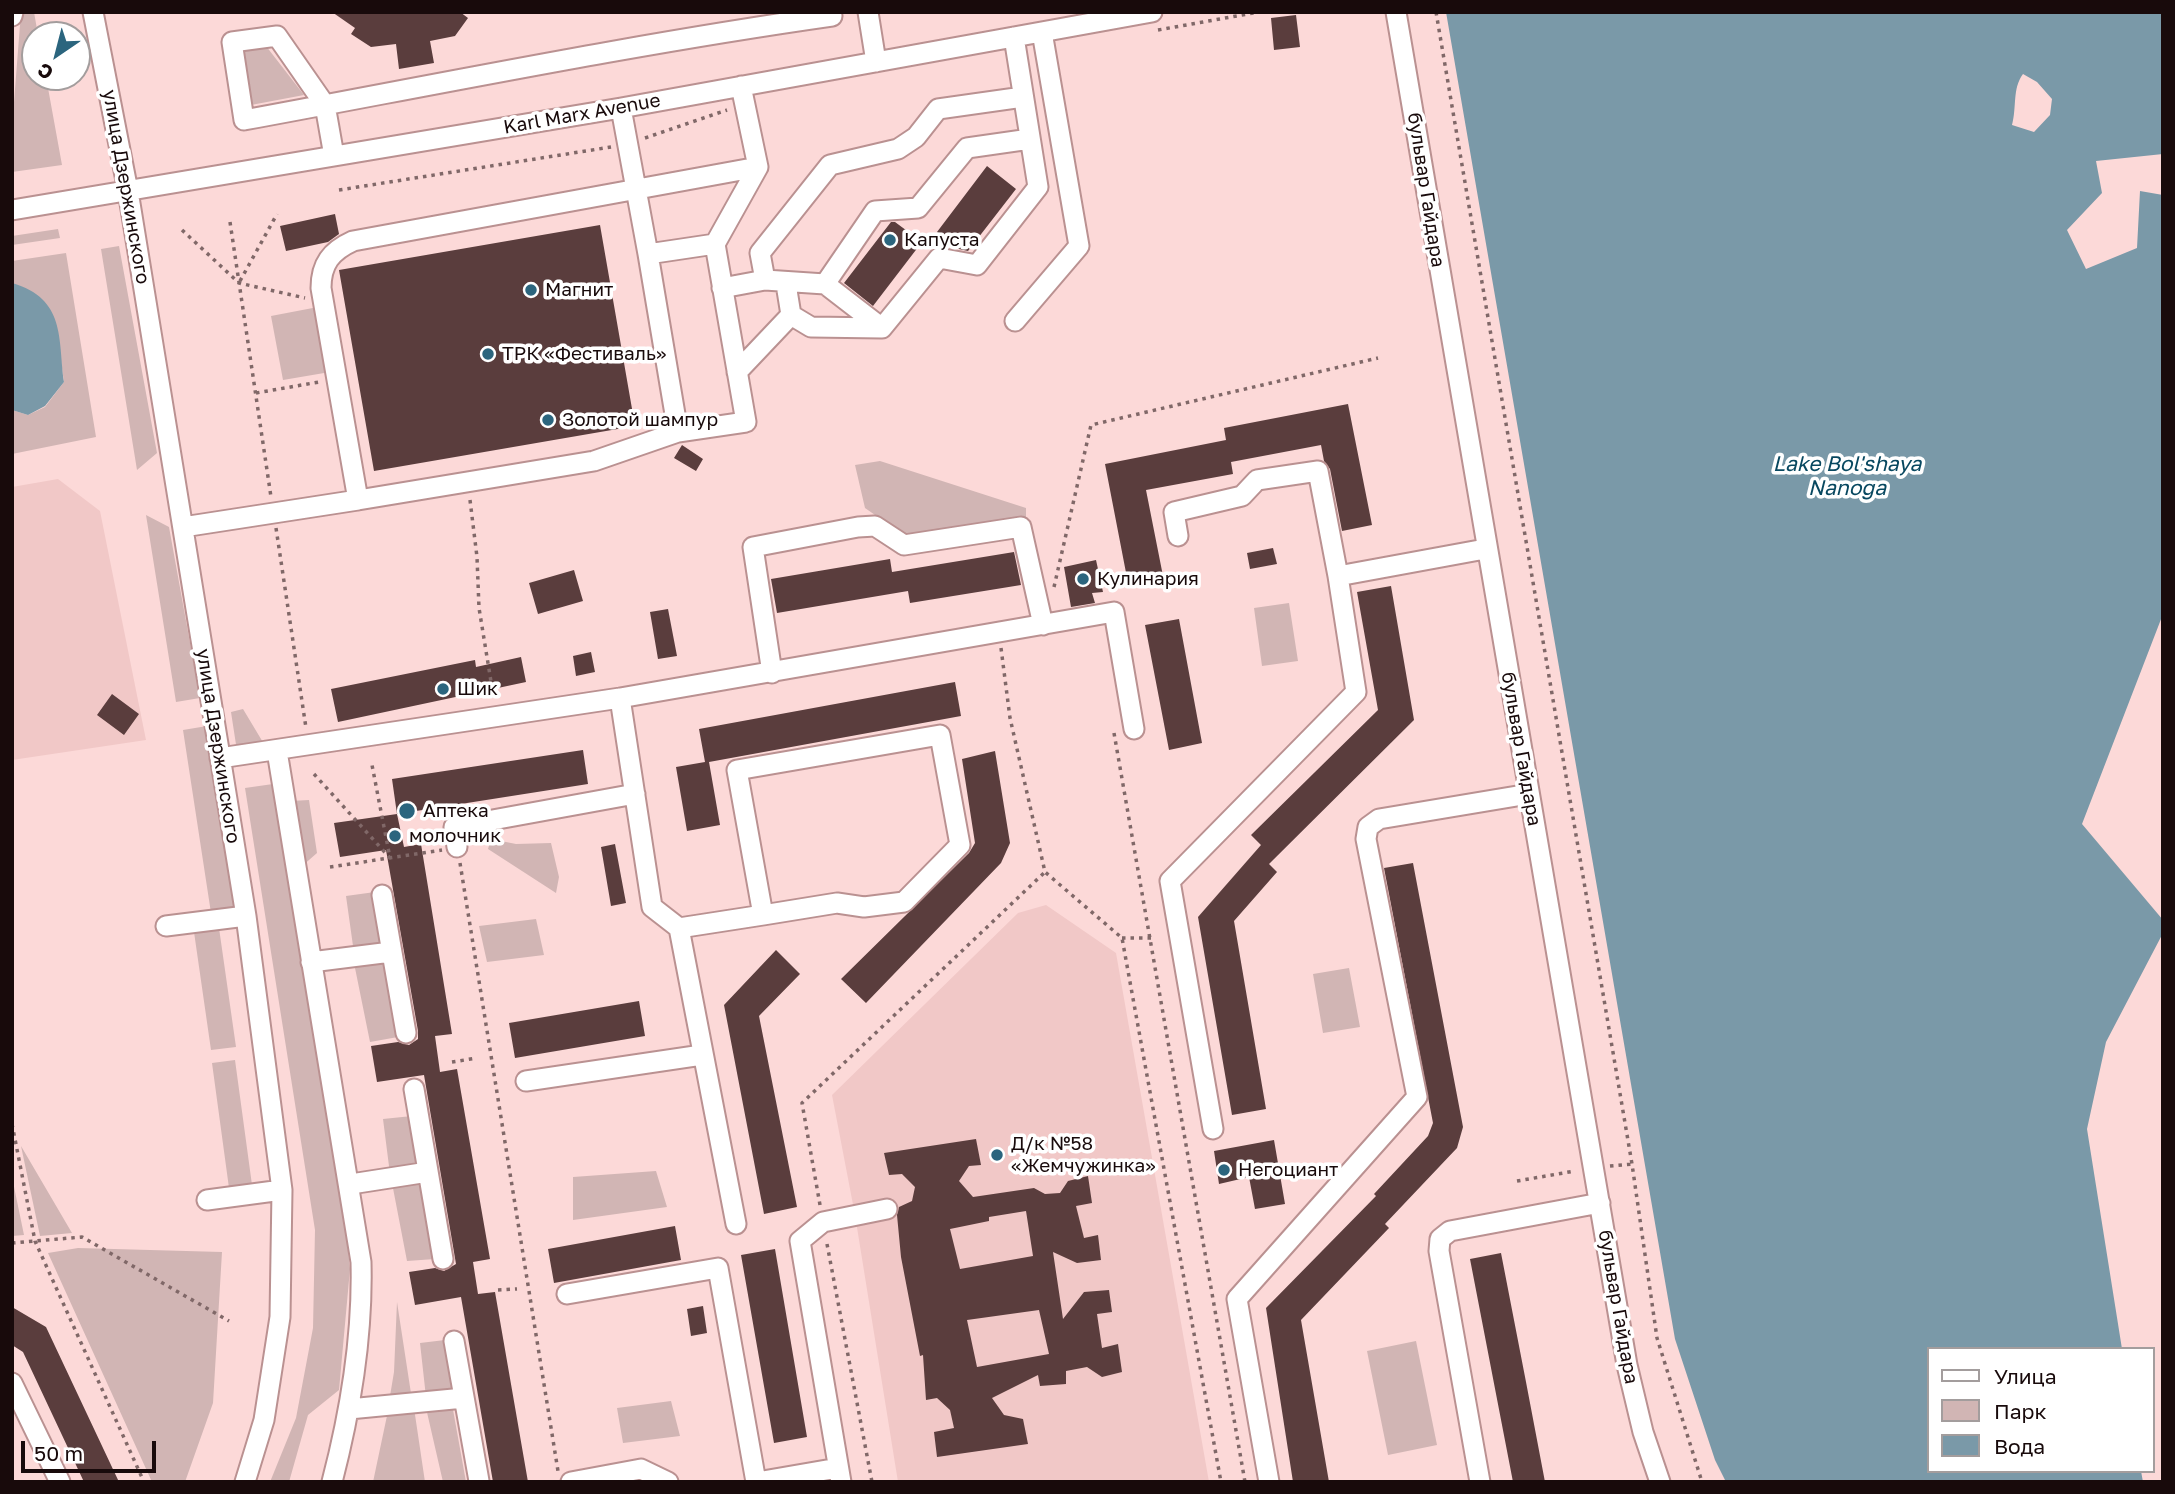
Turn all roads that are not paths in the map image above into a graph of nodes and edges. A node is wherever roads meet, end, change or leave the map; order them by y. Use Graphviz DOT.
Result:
graph roads {
  1 [pos="93,12"];
  2 [pos="831,12"];
  3 [pos="868,12"];
  4 [pos="1396,12"];
  5 [pos="747,21"];
  6 [pos="1152,22"];
  7 [pos="1042,32"];
  8 [pos="1014,37"];
  9 [pos="876,62"];
  10 [pos="743,95"];
  11 [pos="1023,97"];
  12 [pos="325,105"];
  13 [pos="621,108"];
  14 [pos="1030,139"];
  15 [pos="334,156"];
  16 [pos="758,167"];
  17 [pos="636,189"];
  18 [pos="128,191"];
  19 [pos="12,211"];
  20 [pos="715,244"];
  21 [pos="648,254"];
  22 [pos="765,280"];
  23 [pos="786,284"];
  24 [pos="825,284"];
  25 [pos="722,288"];
  26 [pos="790,315"];
  27 [pos="1015,321"];
  28 [pos="882,328"];
  29 [pos="737,372"];
  30 [pos="678,432"];
  31 [pos="358,500"];
  32 [pos="183,527"];
  33 [pos="1178,537"];
  34 [pos="1485,549"];
  35 [pos="1338,576"];
  36 [pos="1043,625"];
  37 [pos="772,673"];
  38 [pos="620,698"];
  39 [pos="1134,729"];
  40 [pos="277,751"];
  41 [pos="220,758"];
  42 [pos="635,794"];
  43 [pos="1529,794"];
  44 [pos="457,847"];
  45 [pos="382,895"];
  46 [pos="763,915"];
  47 [pos="246,916"];
  48 [pos="166,926"];
  49 [pos="679,928"];
  50 [pos="391,952"];
  51 [pos="312,962"];
  52 [pos="406,1033"];
  53 [pos="702,1055"];
  54 [pos="526,1081"];
  55 [pos="414,1089"];
  56 [pos="1213,1129"];
  57 [pos="428,1172"];
  58 [pos="351,1184"];
  59 [pos="282,1190"];
  60 [pos="207,1200"];
  61 [pos="1600,1203"];
  62 [pos="887,1209"];
  63 [pos="736,1224"];
  64 [pos="443,1259"];
  65 [pos="567,1294"];
  66 [pos="454,1341"];
  67 [pos="12,1383"];
  68 [pos="464,1398"];
  69 [pos="349,1409"];
  70 [pos="840,1475"];
  71 [pos="479,1481"];
  72 [pos="60,1482"];
  73 [pos="245,1482"];
  74 [pos="332,1482"];
  75 [pos="571,1482"];
  76 [pos="668,1482"];
  77 [pos="757,1482"];
  78 [pos="1269,1482"];
  79 [pos="1480,1482"];
  80 [pos="1660,1482"];
  1 -- 18 [label="street, улица Дзержинского"];
  2 -- 5 [label="street"];
  3 -- 9 [label="street"];
  4 -- 34 [label="street, бульвар Гайдара"];
  5 -- 12 [label="street"];
  6 -- 7 [label="street, Karl Marx Avenue"];
  7 -- 8 [label="street, Karl Marx Avenue"];
  7 -- 27 [label="street"];
  8 -- 9 [label="street, Karl Marx Avenue"];
  8 -- 11 [label="street"];
  9 -- 10 [label="street, Karl Marx Avenue"];
  10 -- 13 [label="street, Karl Marx Avenue"];
  10 -- 16 [label="street"];
  11 -- 14 [label="street"];
  11 -- 22 [label="street"];
  12 -- 12 [label="street"];
  12 -- 15 [label="street"];
  13 -- 15 [label="street, Karl Marx Avenue"];
  13 -- 17 [label="street"];
  14 -- 24 [label="street"];
  14 -- 28 [label="street"];
  15 -- 18 [label="street, Karl Marx Avenue"];
  16 -- 17 [label="street"];
  16 -- 20 [label="street"];
  17 -- 21 [label="street"];
  17 -- 31 [label="street"];
  18 -- 19 [label="street, Karl Marx Avenue"];
  18 -- 32 [label="street, улица Дзержинского"];
  20 -- 21 [label="street"];
  20 -- 25 [label="street"];
  21 -- 30 [label="street"];
  22 -- 23 [label="street"];
  22 -- 25 [label="street"];
  23 -- 24 [label="street"];
  23 -- 26 [label="street"];
  24 -- 28 [label="street"];
  25 -- 29 [label="street"];
  26 -- 28 [label="street"];
  26 -- 29 [label="street"];
  29 -- 30 [label="street"];
  30 -- 31 [label="street"];
  31 -- 32 [label="street"];
  32 -- 41 [label="street, улица Дзержинского"];
  33 -- 35 [label="street"];
  34 -- 35 [label="street"];
  34 -- 43 [label="street, бульвар Гайдара"];
  35 -- 56 [label="street"];
  36 -- 37 [label="street"];
  36 -- 37 [label="street"];
  36 -- 39 [label="street"];
  37 -- 38 [label="street"];
  38 -- 40 [label="street"];
  38 -- 42 [label="street"];
  40 -- 41 [label="street"];
  40 -- 51 [label="street"];
  41 -- 47 [label="street, улица Дзержинского"];
  42 -- 44 [label="street"];
  42 -- 49 [label="street"];
  43 -- 61 [label="street, бульвар Гайдара"];
  43 -- 78 [label="street"];
  45 -- 50 [label="street"];
  46 -- 46 [label="street"];
  46 -- 49 [label="street"];
  47 -- 48 [label="street"];
  47 -- 59 [label="street, улица Дзержинского"];
  49 -- 53 [label="street"];
  50 -- 51 [label="street"];
  50 -- 52 [label="street"];
  51 -- 58 [label="street"];
  53 -- 54 [label="street"];
  53 -- 63 [label="street"];
  55 -- 57 [label="street"];
  57 -- 58 [label="street"];
  57 -- 64 [label="street"];
  58 -- 69 [label="street"];
  59 -- 60 [label="street"];
  59 -- 73 [label="street, улица Дзержинского"];
  61 -- 79 [label="street"];
  61 -- 80 [label="street, бульвар Гайдара"];
  62 -- 70 [label="street"];
  65 -- 77 [label="street"];
  66 -- 68 [label="street"];
  67 -- 72 [label="street"];
  68 -- 69 [label="street"];
  68 -- 71 [label="street"];
  69 -- 74 [label="street"];
  70 -- 77 [label="street"];
  75 -- 76 [label="street"];
}
